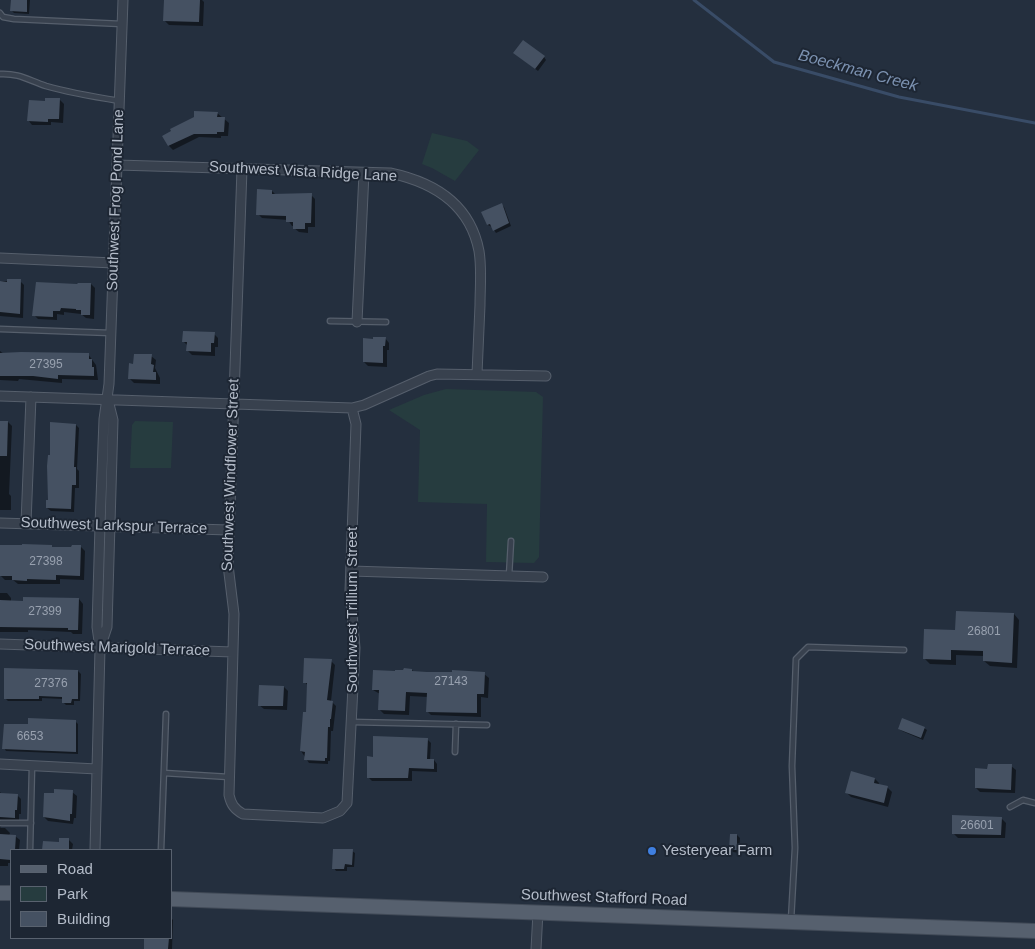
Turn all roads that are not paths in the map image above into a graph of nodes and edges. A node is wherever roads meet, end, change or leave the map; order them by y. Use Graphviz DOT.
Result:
graph roads {
  1 [pos="123,0"];
  2 [pos="0,13"];
  3 [pos="122,24"];
  4 [pos="0,74"];
  5 [pos="120,101"];
  6 [pos="117,165"];
  7 [pos="242,169"];
  8 [pos="364,173"];
  9 [pos="0,258"];
  10 [pos="114,263"];
  11 [pos="330,321"];
  12 [pos="357,322"];
  13 [pos="386,322"];
  14 [pos="0,329"];
  15 [pos="111,333"];
  16 [pos="477,374"];
  17 [pos="546,376"];
  18 [pos="0,396"];
  19 [pos="31,397"];
  20 [pos="108,400"];
  21 [pos="233,404"];
  22 [pos="352,408"];
  23 [pos="0,522"];
  24 [pos="26,523"];
  25 [pos="100,526"];
  26 [pos="110,526"];
  27 [pos="229,530"];
  28 [pos="511,541"];
  29 [pos="351,571"];
  30 [pos="509,576"];
  31 [pos="543,577"];
  32 [pos="0,644"];
  33 [pos="100,648"];
  34 [pos="904,650"];
  35 [pos="233,652"];
  36 [pos="166,714"];
  37 [pos="352,722"];
  38 [pos="456,724"];
  39 [pos="487,725"];
  40 [pos="455,752"];
  41 [pos="0,764"];
  42 [pos="32,766"];
  43 [pos="97,768"];
  44 [pos="164,773"];
  45 [pos="229,777"];
  46 [pos="1035,803"];
  47 [pos="1010,807"];
  48 [pos="236,810"];
  49 [pos="1,823"];
  50 [pos="31,823"];
  51 [pos="30,849"];
  52 [pos="95,849"];
  53 [pos="161,849"];
  54 [pos="172,899"];
  55 [pos="538,912"];
  56 [pos="791,921"];
  57 [pos="1035,930"];
  58 [pos="536,949"];
  1 -- 3 [label="street, Southwest Frog Pond Lane"];
  2 -- 3 [label="lane"];
  3 -- 5 [label="street, Southwest Frog Pond Lane"];
  4 -- 5 [label="lane"];
  5 -- 6 [label="street, Southwest Frog Pond Lane"];
  6 -- 7 [label="street, Southwest Vista Ridge Lane"];
  6 -- 10 [label="street, Southwest Frog Pond Lane"];
  7 -- 8 [label="street, Southwest Vista Ridge Lane"];
  7 -- 21 [label="street, Southwest Windflower Street"];
  8 -- 12 [label="street"];
  8 -- 16 [label="street, Southwest Vista Ridge Lane"];
  9 -- 10 [label="street"];
  10 -- 15 [label="street, Southwest Frog Pond Lane"];
  11 -- 12 [label="lane"];
  12 -- 13 [label="lane"];
  14 -- 15 [label="lane"];
  15 -- 20 [label="street, Southwest Frog Pond Lane"];
  16 -- 17 [label="street"];
  16 -- 22 [label="street"];
  18 -- 19 [label="street"];
  19 -- 20 [label="street"];
  19 -- 24 [label="street"];
  20 -- 21 [label="street"];
  20 -- 25 [label="street, Southwest Frog Pond Lane"];
  20 -- 26 [label="street, Southwest Frog Pond Lane"];
  21 -- 22 [label="street"];
  21 -- 27 [label="street, Southwest Windflower Street"];
  22 -- 29 [label="street, Southwest Trillium Street"];
  23 -- 24 [label="street, Southwest Larkspur Terrace"];
  24 -- 25 [label="street, Southwest Larkspur Terrace"];
  25 -- 26 [label="street, Southwest Larkspur Terrace"];
  25 -- 33 [label="street, Southwest Frog Pond Lane"];
  26 -- 27 [label="street, Southwest Larkspur Terrace"];
  26 -- 33 [label="street, Southwest Frog Pond Lane"];
  27 -- 35 [label="street, Southwest Windflower Street"];
  28 -- 30 [label="lane"];
  29 -- 30 [label="street"];
  29 -- 37 [label="street, Southwest Trillium Street"];
  30 -- 31 [label="street"];
  32 -- 33 [label="street, Southwest Marigold Terrace"];
  33 -- 35 [label="street, Southwest Marigold Terrace"];
  33 -- 43 [label="street, Southwest Frog Pond Lane"];
  34 -- 56 [label="lane"];
  35 -- 45 [label="street, Southwest Windflower Street"];
  36 -- 44 [label="lane"];
  37 -- 38 [label="lane"];
  37 -- 48 [label="street, Southwest Trillium Street"];
  38 -- 39 [label="lane"];
  38 -- 40 [label="lane"];
  41 -- 42 [label="street"];
  42 -- 43 [label="street"];
  42 -- 50 [label="lane"];
  43 -- 52 [label="street, Southwest Frog Pond Lane"];
  44 -- 45 [label="lane"];
  44 -- 53 [label="lane"];
  45 -- 48 [label="street, Southwest Windflower Street"];
  46 -- 47 [label="lane"];
  49 -- 50 [label="lane"];
  50 -- 51 [label="lane"];
  54 -- 55 [label="main road, Southwest Stafford Road"];
  55 -- 56 [label="main road, Southwest Stafford Road"];
  55 -- 58 [label="street"];
  56 -- 57 [label="main road, Southwest Stafford Road"];
}
